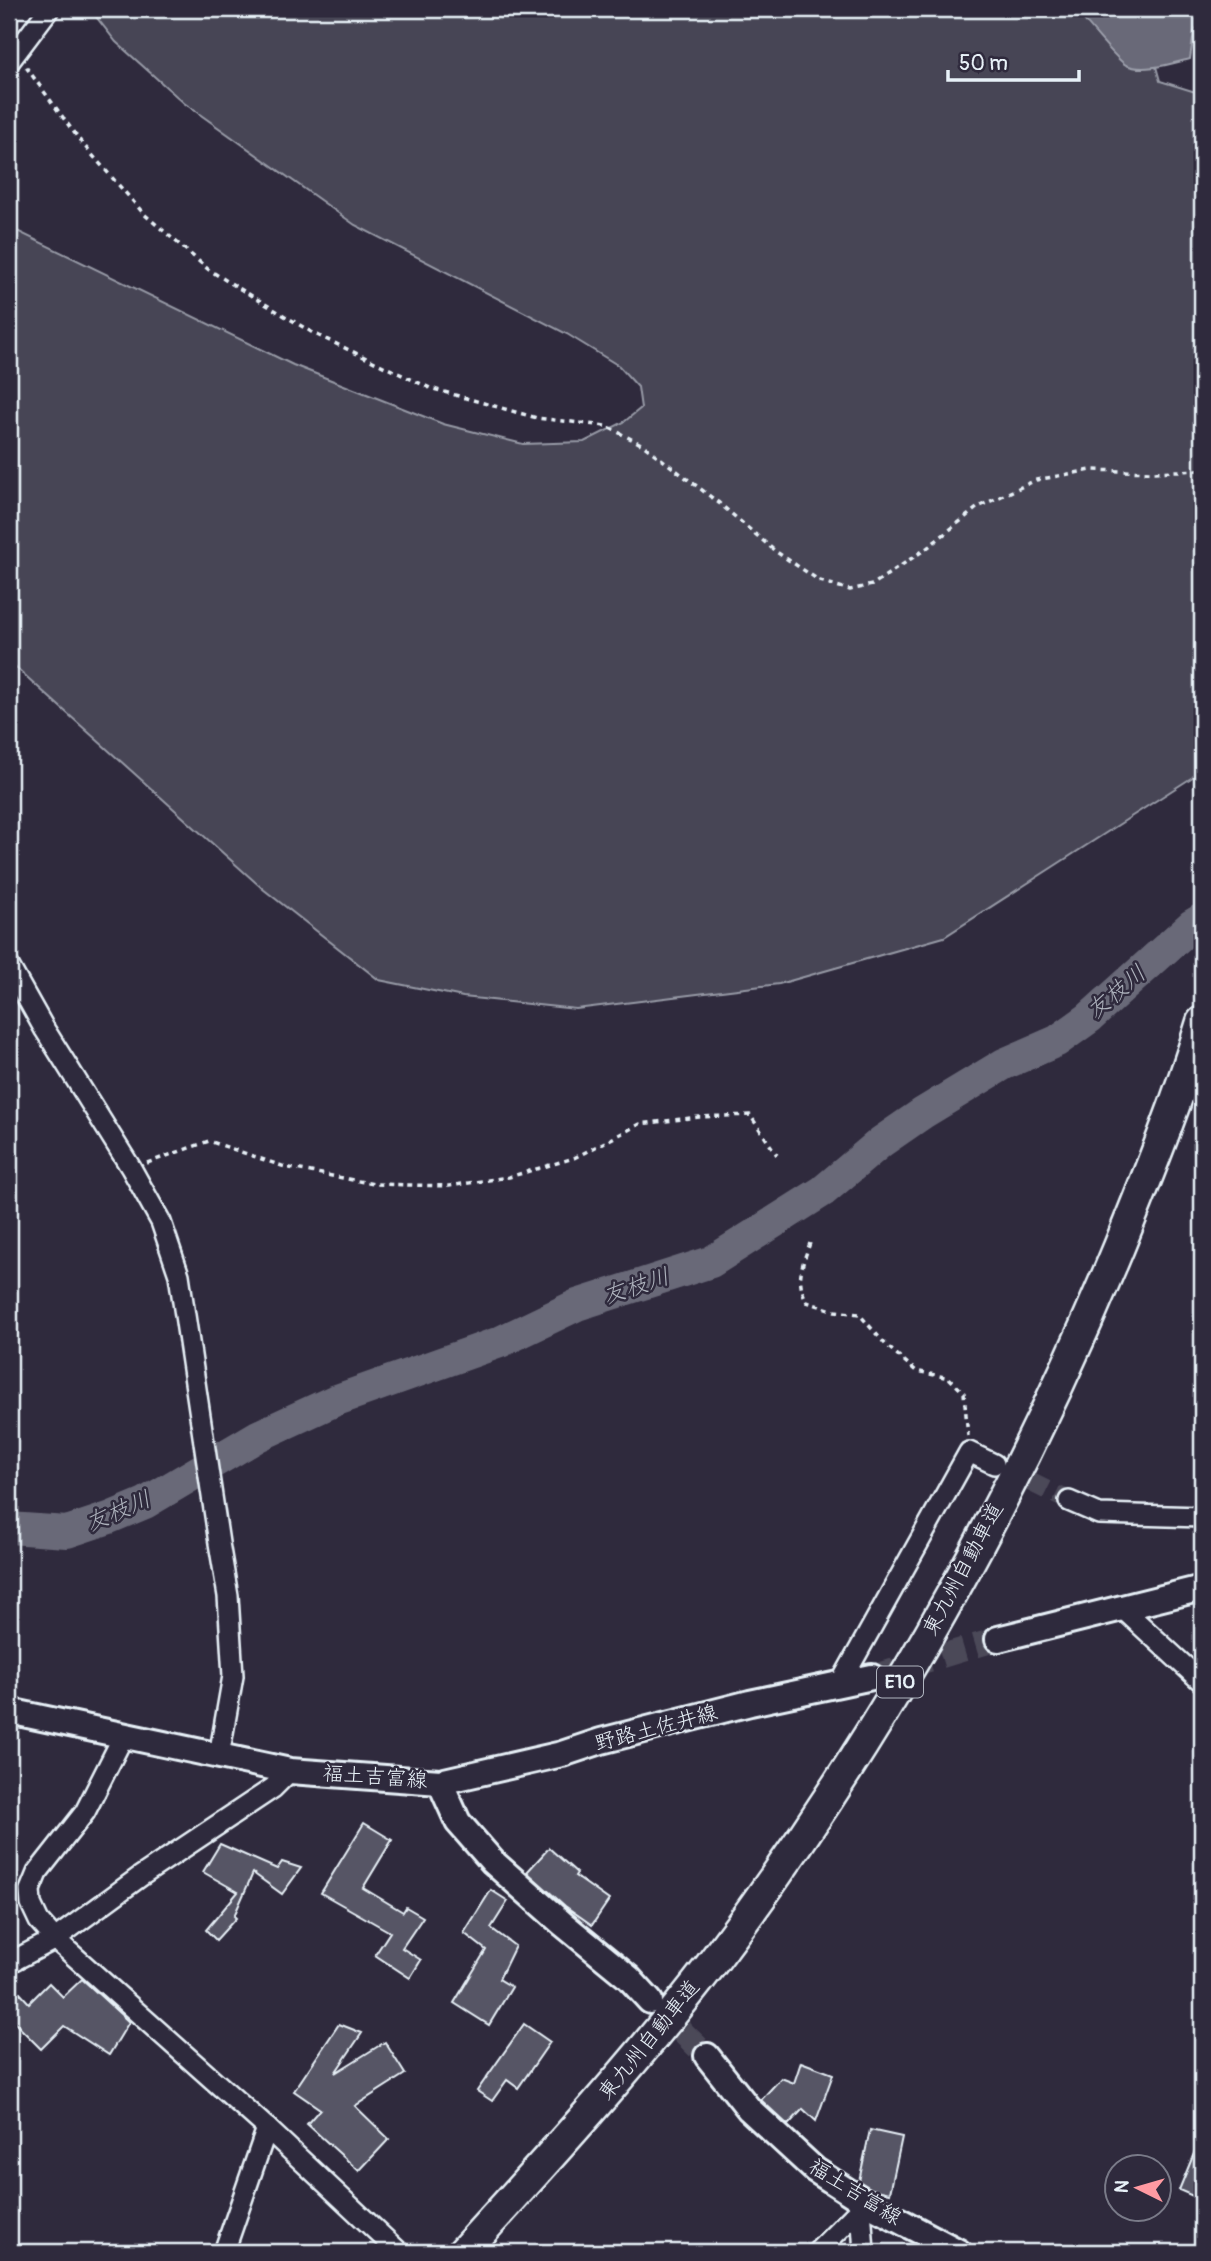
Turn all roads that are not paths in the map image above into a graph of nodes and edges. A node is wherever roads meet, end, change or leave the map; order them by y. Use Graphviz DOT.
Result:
graph roads {
  1 [pos="49,9"];
  2 [pos="12,57"];
  3 [pos="9,966"];
  4 [pos="1201,1025"];
  5 [pos="994,1464"];
  6 [pos="1069,1501"];
  7 [pos="1202,1517"];
  8 [pos="1202,1588"];
  9 [pos="1123,1609"];
  10 [pos="998,1639"];
  11 [pos="872,1677"];
  12 [pos="1202,1682"];
  13 [pos="840,1684"];
  14 [pos="9,1711"];
  15 [pos="123,1737"];
  16 [pos="219,1756"];
  17 [pos="290,1771"];
  18 [pos="440,1782"];
  19 [pos="55,1939"];
  20 [pos="9,1963"];
  21 [pos="650,2001"];
  22 [pos="707,2056"];
  23 [pos="267,2128"];
  24 [pos="863,2206"];
  25 [pos="223,2252"];
  26 [pos="399,2252"];
  27 [pos="463,2252"];
  28 [pos="817,2252"];
  29 [pos="864,2252"];
  30 [pos="959,2252"];
  1 -- 2 [label="street"];
  3 -- 16 [label="street"];
  4 -- 27 [label="highway, 東九州自動車道 / E10"];
  5 -- 13 [label="street"];
  6 -- 7 [label="street"];
  8 -- 9 [label="main road"];
  9 -- 10 [label="main road"];
  9 -- 12 [label="street"];
  11 -- 13 [label="main road, 野路土佐井線"];
  13 -- 18 [label="main road, 野路土佐井線"];
  14 -- 15 [label="main road, 福土吉富線"];
  15 -- 16 [label="main road, 福土吉富線"];
  15 -- 19 [label="street"];
  16 -- 17 [label="main road, 福土吉富線"];
  17 -- 18 [label="main road, 福土吉富線"];
  17 -- 19 [label="street"];
  18 -- 21 [label="main road, 福土吉富線"];
  19 -- 20 [label="street"];
  19 -- 23 [label="street"];
  22 -- 24 [label="main road, 福土吉富線"];
  23 -- 25 [label="street"];
  23 -- 26 [label="street"];
  24 -- 28 [label="street"];
  24 -- 29 [label="street"];
  24 -- 30 [label="main road, 福土吉富線"];
}
